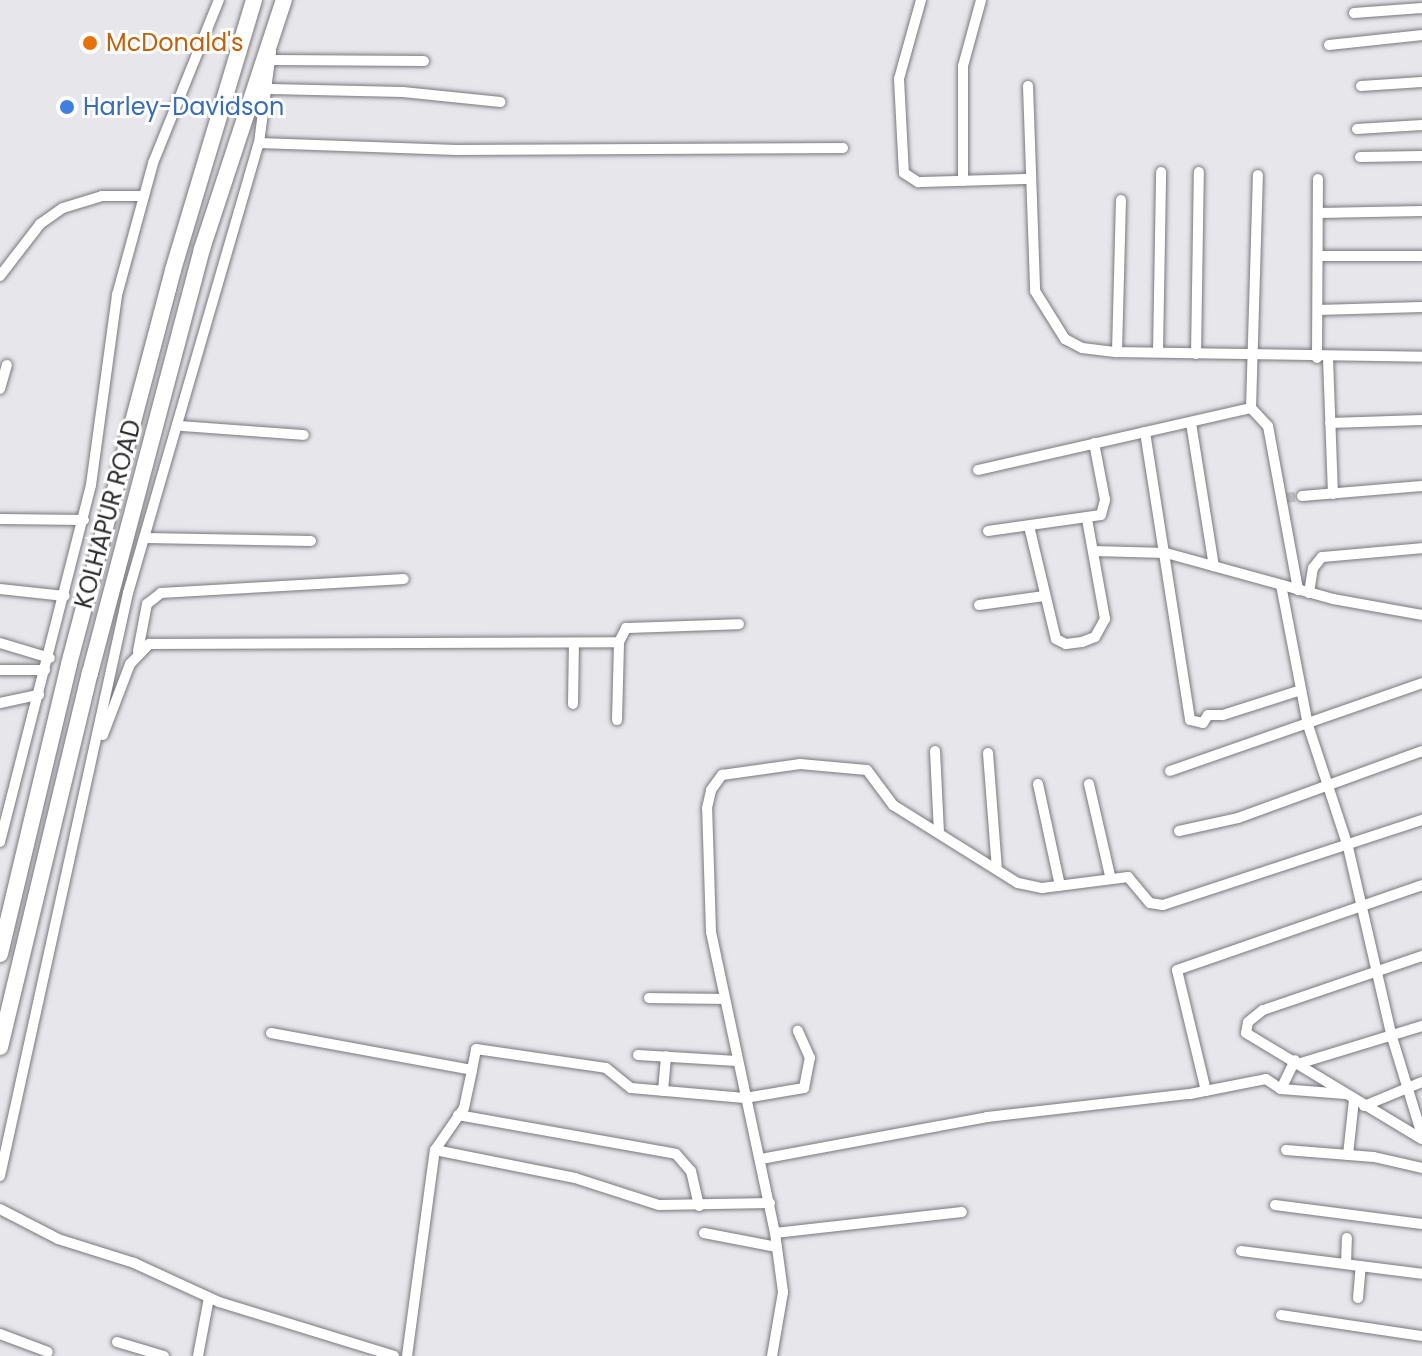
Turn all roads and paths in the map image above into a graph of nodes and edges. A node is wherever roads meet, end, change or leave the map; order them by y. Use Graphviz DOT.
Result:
graph roads {
  1 [pos="219,0"];
  2 [pos="254,0"];
  3 [pos="284,0"];
  4 [pos="921,0"];
  5 [pos="981,0"];
  6 [pos="1422,8"];
  7 [pos="1354,13"];
  8 [pos="1422,35"];
  9 [pos="1329,45"];
  10 [pos="271,51"];
  11 [pos="424,61"];
  12 [pos="1422,82"];
  13 [pos="1028,86"];
  14 [pos="1361,86"];
  15 [pos="270,89"];
  16 [pos="500,102"];
  17 [pos="1422,125"];
  18 [pos="1357,129"];
  19 [pos="259,143"];
  20 [pos="843,148"];
  21 [pos="1422,156"];
  22 [pos="1360,157"];
  23 [pos="1161,172"];
  24 [pos="1199,172"];
  25 [pos="1258,175"];
  26 [pos="1028,179"];
  27 [pos="1318,179"];
  28 [pos="963,181"];
  29 [pos="144,196"];
  30 [pos="1121,200"];
  31 [pos="1422,211"];
  32 [pos="1318,213"];
  33 [pos="1318,256"];
  34 [pos="1422,256"];
  35 [pos="0,276"];
  36 [pos="1422,307"];
  37 [pos="1318,310"];
  38 [pos="1117,352"];
  39 [pos="1158,352"];
  40 [pos="1196,354"];
  41 [pos="1254,355"];
  42 [pos="1422,357"];
  43 [pos="1322,358"];
  44 [pos="7,365"];
  45 [pos="0,389"];
  46 [pos="1251,408"];
  47 [pos="1422,420"];
  48 [pos="1191,423"];
  49 [pos="1330,423"];
  50 [pos="181,426"];
  51 [pos="1145,432"];
  52 [pos="304,435"];
  53 [pos="1094,443"];
  54 [pos="978,470"];
  55 [pos="1422,486"];
  56 [pos="1333,494"];
  57 [pos="1302,496"];
  58 [pos="0,519"];
  59 [pos="1087,519"];
  60 [pos="84,520"];
  61 [pos="1029,526"];
  62 [pos="988,531"];
  63 [pos="146,538"];
  64 [pos="311,541"];
  65 [pos="1422,548"];
  66 [pos="1093,551"];
  67 [pos="1166,553"];
  68 [pos="1214,566"];
  69 [pos="404,579"];
  70 [pos="1281,585"];
  71 [pos="0,589"];
  72 [pos="1303,591"];
  73 [pos="65,596"];
  74 [pos="1044,596"];
  75 [pos="979,605"];
  76 [pos="1422,615"];
  77 [pos="739,624"];
  78 [pos="619,642"];
  79 [pos="0,643"];
  80 [pos="574,643"];
  81 [pos="138,651"];
  82 [pos="50,658"];
  83 [pos="0,670"];
  84 [pos="45,670"];
  85 [pos="1422,683"];
  86 [pos="1301,690"];
  87 [pos="39,695"];
  88 [pos="0,703"];
  89 [pos="573,704"];
  90 [pos="617,720"];
  91 [pos="1308,725"];
  92 [pos="935,751"];
  93 [pos="1422,751"];
  94 [pos="96,752"];
  95 [pos="988,753"];
  96 [pos="1170,771"];
  97 [pos="1038,784"];
  98 [pos="1089,784"];
  99 [pos="1327,786"];
  100 [pos="1422,820"];
  101 [pos="1179,831"];
  102 [pos="939,833"];
  103 [pos="0,842"];
  104 [pos="1348,847"];
  105 [pos="997,869"];
  106 [pos="1110,876"];
  107 [pos="1422,885"];
  108 [pos="1060,886"];
  109 [pos="1363,906"];
  110 [pos="0,954"];
  111 [pos="1422,956"];
  112 [pos="1376,969"];
  113 [pos="649,998"];
  114 [pos="724,999"];
  115 [pos="1422,1026"];
  116 [pos="798,1031"];
  117 [pos="271,1033"];
  118 [pos="1392,1037"];
  119 [pos="0,1047"];
  120 [pos="638,1055"];
  121 [pos="666,1056"];
  122 [pos="737,1061"];
  123 [pos="1298,1062"];
  124 [pos="472,1070"];
  125 [pos="1422,1082"];
  126 [pos="1408,1087"];
  127 [pos="1281,1089"];
  128 [pos="663,1091"];
  129 [pos="1206,1091"];
  130 [pos="745,1098"];
  131 [pos="1355,1100"];
  132 [pos="458,1115"];
  133 [pos="1422,1137"];
  134 [pos="435,1150"];
  135 [pos="1286,1150"];
  136 [pos="1348,1155"];
  137 [pos="761,1159"];
  138 [pos="1422,1168"];
  139 [pos="0,1176"];
  140 [pos="770,1203"];
  141 [pos="1275,1205"];
  142 [pos="699,1206"];
  143 [pos="0,1209"];
  144 [pos="962,1212"];
  145 [pos="1422,1224"];
  146 [pos="704,1233"];
  147 [pos="775,1233"];
  148 [pos="1347,1238"];
  149 [pos="777,1247"];
  150 [pos="1241,1251"];
  151 [pos="1346,1264"];
  152 [pos="1361,1266"];
  153 [pos="1422,1274"];
  154 [pos="209,1298"];
  155 [pos="1358,1298"];
  156 [pos="1281,1315"];
  157 [pos="0,1334"];
  158 [pos="1422,1336"];
  159 [pos="117,1342"];
  160 [pos="48,1352"];
  161 [pos="164,1356"];
  162 [pos="198,1356"];
  163 [pos="394,1356"];
  164 [pos="407,1356"];
  165 [pos="772,1356"];
  1 -- 29 [label="street"];
  2 -- 110 [label="highway"];
  3 -- 10 [label="highway, KOLHAPUR ROAD"];
  4 -- 28 [label="street"];
  5 -- 28 [label="street"];
  6 -- 7 [label="street"];
  8 -- 9 [label="street"];
  10 -- 11 [label="street"];
  10 -- 15 [label="street"];
  10 -- 119 [label="highway, KOLHAPUR ROAD"];
  12 -- 14 [label="street"];
  13 -- 26 [label="street"];
  15 -- 16 [label="street"];
  15 -- 19 [label="street"];
  17 -- 18 [label="street"];
  19 -- 20 [label="street"];
  19 -- 50 [label="street"];
  21 -- 22 [label="street"];
  23 -- 39 [label="street"];
  24 -- 40 [label="street"];
  25 -- 41 [label="street"];
  26 -- 28 [label="street"];
  26 -- 38 [label="street"];
  27 -- 32 [label="street"];
  29 -- 35 [label="street"];
  29 -- 60 [label="street"];
  30 -- 38 [label="street"];
  31 -- 32 [label="street"];
  32 -- 33 [label="street"];
  33 -- 34 [label="street"];
  33 -- 37 [label="street"];
  36 -- 37 [label="street"];
  37 -- 43 [label="street"];
  38 -- 39 [label="street"];
  39 -- 40 [label="street"];
  40 -- 41 [label="street"];
  41 -- 43 [label="street"];
  41 -- 46 [label="street"];
  42 -- 43 [label="street"];
  43 -- 49 [label="street"];
  44 -- 45 [label="street"];
  46 -- 48 [label="street"];
  46 -- 72 [label="street"];
  47 -- 49 [label="street"];
  48 -- 51 [label="street"];
  48 -- 68 [label="street"];
  49 -- 56 [label="street"];
  50 -- 52 [label="street"];
  50 -- 63 [label="street"];
  51 -- 53 [label="street"];
  51 -- 67 [label="street"];
  53 -- 54 [label="street"];
  53 -- 59 [label="street"];
  55 -- 56 [label="street"];
  56 -- 57 [label="street"];
  58 -- 60 [label="street"];
  59 -- 61 [label="street"];
  59 -- 66 [label="street"];
  60 -- 73 [label="street"];
  61 -- 62 [label="street"];
  61 -- 74 [label="street"];
  63 -- 64 [label="street"];
  63 -- 94 [label="street"];
  65 -- 72 [label="street"];
  66 -- 67 [label="street"];
  66 -- 74 [label="street"];
  67 -- 68 [label="street"];
  67 -- 86 [label="street"];
  68 -- 70 [label="street"];
  69 -- 81 [label="street"];
  70 -- 72 [label="street"];
  70 -- 86 [label="street"];
  71 -- 73 [label="street"];
  72 -- 76 [label="street"];
  73 -- 82 [label="street"];
  74 -- 75 [label="street"];
  77 -- 78 [label="street"];
  78 -- 80 [label="street"];
  78 -- 90 [label="street"];
  79 -- 82 [label="street"];
  80 -- 81 [label="street"];
  80 -- 89 [label="street"];
  81 -- 94 [label="street"];
  82 -- 84 [label="street"];
  83 -- 84 [label="street"];
  84 -- 87 [label="street"];
  85 -- 91 [label="street"];
  86 -- 91 [label="street"];
  87 -- 88 [label="street"];
  87 -- 103 [label="street"];
  91 -- 96 [label="street"];
  91 -- 99 [label="street"];
  92 -- 102 [label="street"];
  93 -- 99 [label="street"];
  94 -- 139 [label="street"];
  95 -- 105 [label="street"];
  97 -- 108 [label="street"];
  98 -- 106 [label="street"];
  99 -- 101 [label="street"];
  99 -- 104 [label="street"];
  100 -- 104 [label="street"];
  102 -- 105 [label="street"];
  102 -- 114 [label="street"];
  104 -- 106 [label="street"];
  104 -- 109 [label="street"];
  105 -- 108 [label="street"];
  106 -- 108 [label="street"];
  107 -- 109 [label="street"];
  109 -- 112 [label="street"];
  109 -- 129 [label="street"];
  111 -- 112 [label="street"];
  112 -- 118 [label="street"];
  112 -- 123 [label="street"];
  113 -- 114 [label="street"];
  114 -- 122 [label="street"];
  115 -- 118 [label="street"];
  116 -- 130 [label="street"];
  117 -- 124 [label="street"];
  118 -- 123 [label="street"];
  118 -- 126 [label="street"];
  120 -- 121 [label="street"];
  121 -- 122 [label="street"];
  121 -- 128 [label="street"];
  122 -- 130 [label="street"];
  123 -- 127 [label="street"];
  123 -- 131 [label="street"];
  124 -- 128 [label="street"];
  124 -- 132 [label="street"];
  125 -- 126 [label="street"];
  126 -- 131 [label="street"];
  126 -- 133 [label="street"];
  127 -- 129 [label="street"];
  127 -- 131 [label="street"];
  128 -- 130 [label="street"];
  129 -- 137 [label="street"];
  130 -- 137 [label="street"];
  131 -- 133 [label="street"];
  131 -- 136 [label="street"];
  132 -- 134 [label="street"];
  132 -- 142 [label="street"];
  134 -- 142 [label="street"];
  134 -- 164 [label="street"];
  135 -- 136 [label="street"];
  136 -- 138 [label="street"];
  137 -- 140 [label="street"];
  140 -- 142 [label="street"];
  140 -- 147 [label="street"];
  141 -- 145 [label="street"];
  143 -- 154 [label="street"];
  144 -- 147 [label="street"];
  146 -- 149 [label="street"];
  147 -- 149 [label="street"];
  148 -- 151 [label="street"];
  149 -- 165 [label="street"];
  150 -- 151 [label="street"];
  151 -- 152 [label="street"];
  152 -- 153 [label="street"];
  152 -- 155 [label="street"];
  154 -- 162 [label="street"];
  154 -- 163 [label="street"];
  156 -- 158 [label="street"];
  157 -- 160 [label="street"];
  159 -- 161 [label="street"];
}
